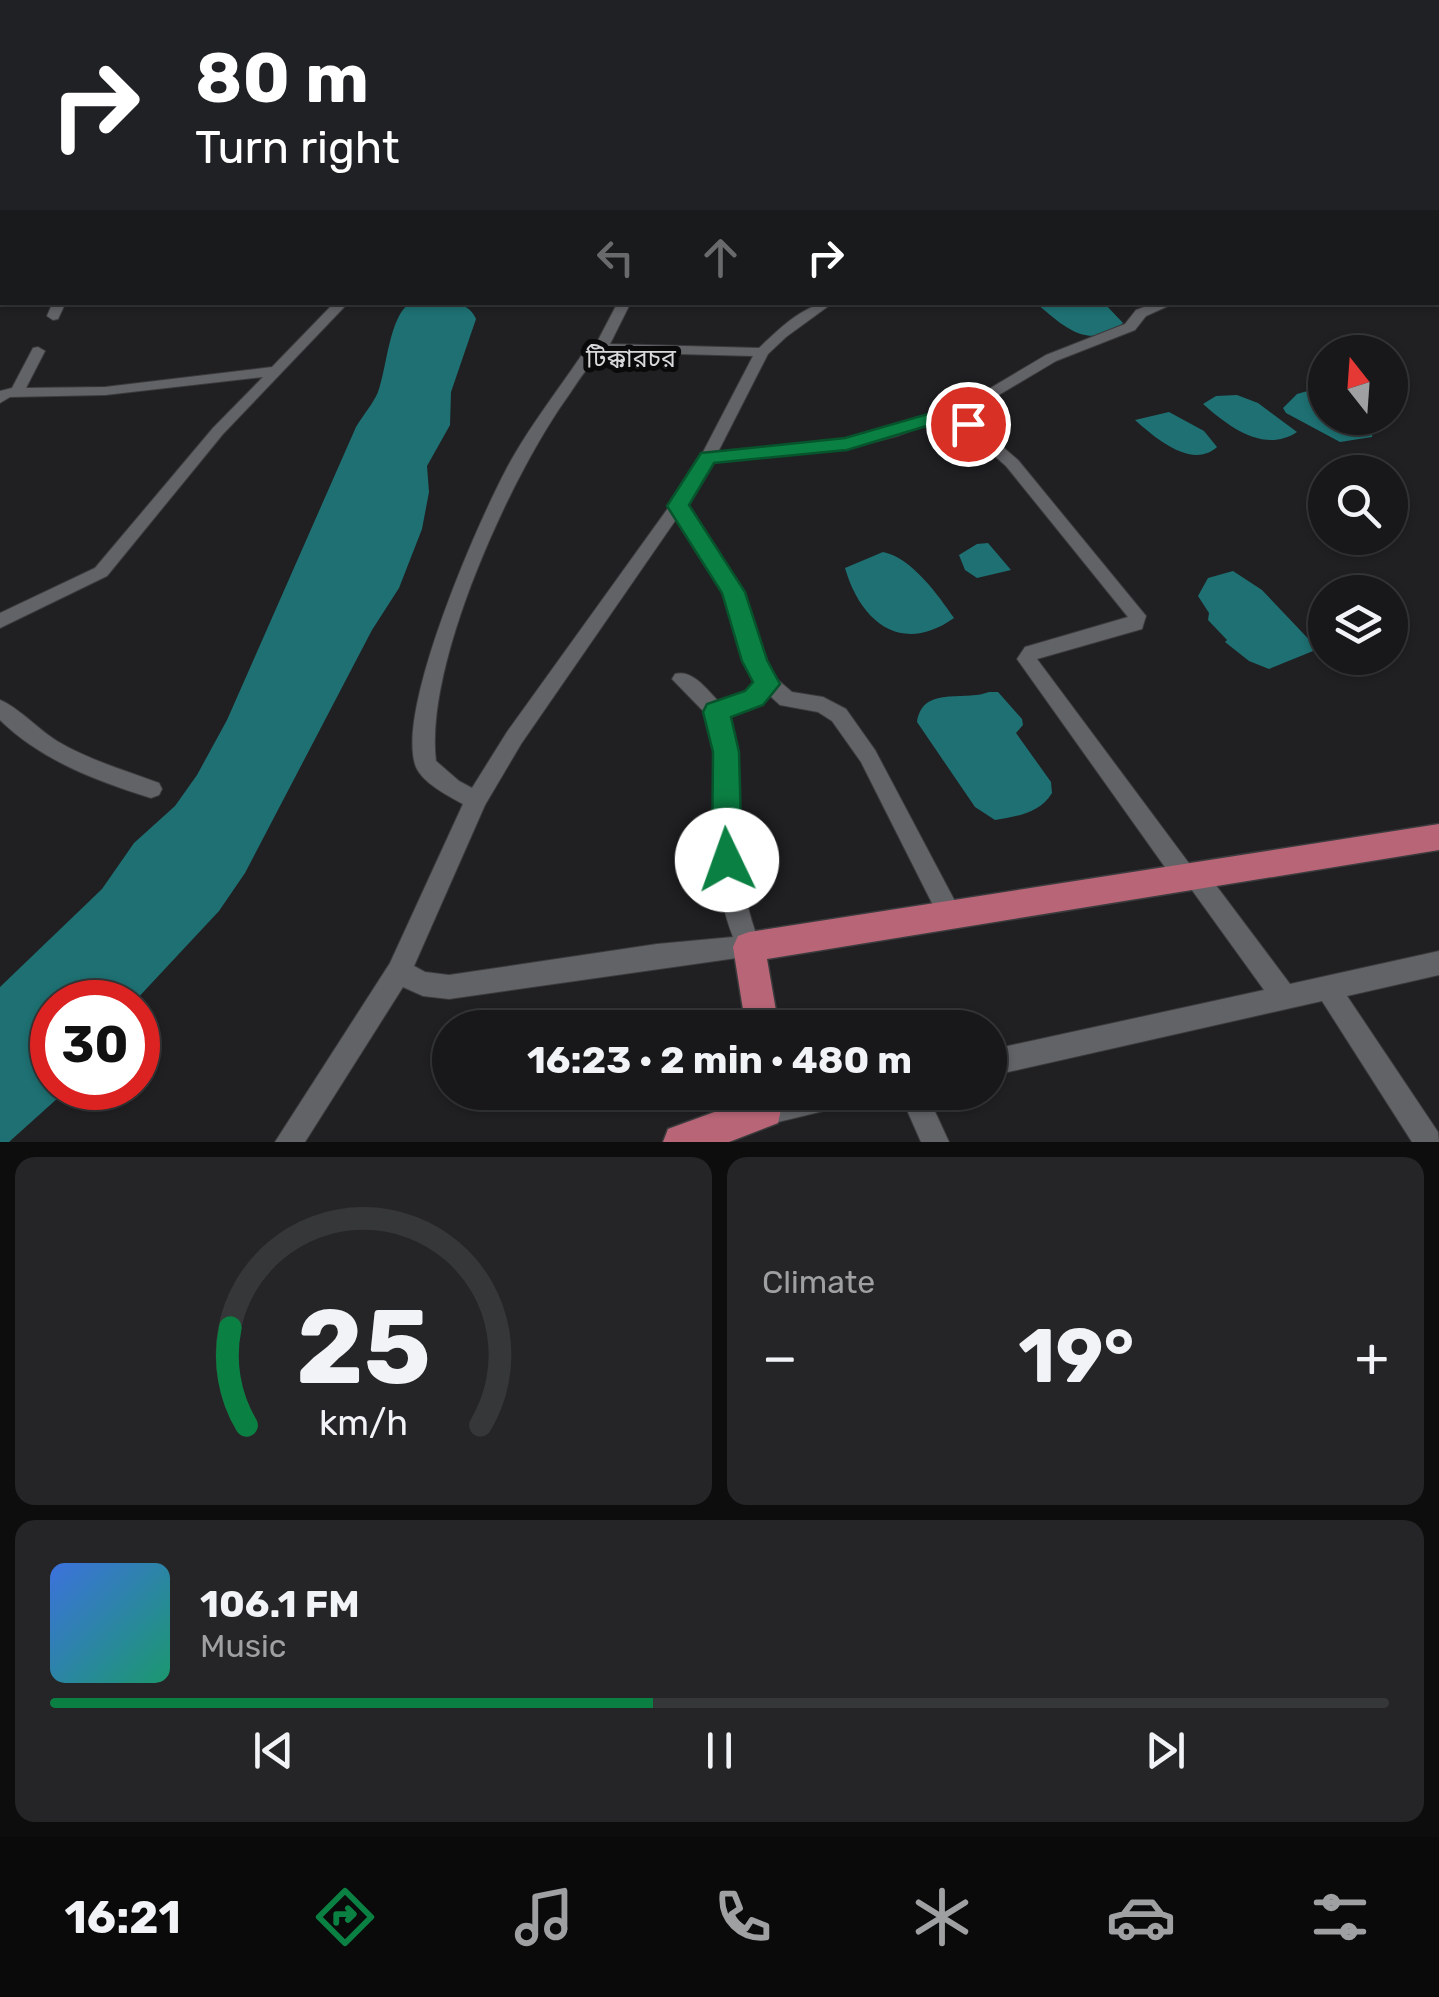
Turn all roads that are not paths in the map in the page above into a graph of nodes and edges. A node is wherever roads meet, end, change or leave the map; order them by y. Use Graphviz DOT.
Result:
graph roads {
  1 [pos="340,305"];
  2 [pos="623,305"];
  3 [pos="824,305"];
  4 [pos="1157,305"];
  5 [pos="601,348"];
  6 [pos="38,351"];
  7 [pos="762,352"];
  8 [pos="276,371"];
  9 [pos="18,392"];
  10 [pos="0,399"];
  11 [pos="952,412"];
  12 [pos="708,458"];
  13 [pos="678,506"];
  14 [pos="0,622"];
  15 [pos="682,679"];
  16 [pos="767,684"];
  17 [pos="0,708"];
  18 [pos="716,712"];
  19 [pos="151,789"];
  20 [pos="476,800"];
  21 [pos="1439,837"];
  22 [pos="1190,876"];
  23 [pos="949,911"];
  24 [pos="749,947"];
  25 [pos="1439,963"];
  26 [pos="399,972"];
  27 [pos="1329,990"];
  28 [pos="1286,999"];
  29 [pos="759,1010"];
  30 [pos="1007,1059"];
  31 [pos="750,1110"];
  32 [pos="920,1110"];
  33 [pos="288,1142"];
  34 [pos="681,1142"];
  35 [pos="935,1142"];
  36 [pos="1428,1142"];
  1 -- 8 [label="street"];
  2 -- 5 [label="street"];
  3 -- 7 [label="street"];
  4 -- 11 [label="street"];
  5 -- 7 [label="street"];
  5 -- 20 [label="street"];
  6 -- 9 [label="street"];
  7 -- 12 [label="street"];
  8 -- 9 [label="street"];
  8 -- 14 [label="street"];
  9 -- 10 [label="street"];
  11 -- 12 [label="street"];
  11 -- 22 [label="street"];
  12 -- 13 [label="street"];
  13 -- 16 [label="street"];
  13 -- 20 [label="street"];
  15 -- 18 [label="street"];
  16 -- 18 [label="street"];
  16 -- 23 [label="street"];
  17 -- 19 [label="street"];
  18 -- 24 [label="street"];
  20 -- 26 [label="street"];
  21 -- 22 [label="main road"];
  22 -- 23 [label="main road"];
  22 -- 28 [label="street"];
  23 -- 24 [label="main road"];
  24 -- 26 [label="street"];
  24 -- 29 [label="main road"];
  25 -- 27 [label="street"];
  26 -- 33 [label="street"];
  27 -- 28 [label="street"];
  27 -- 36 [label="street"];
  28 -- 30 [label="street"];
  31 -- 34 [label="main road"];
  32 -- 35 [label="street"];
}
